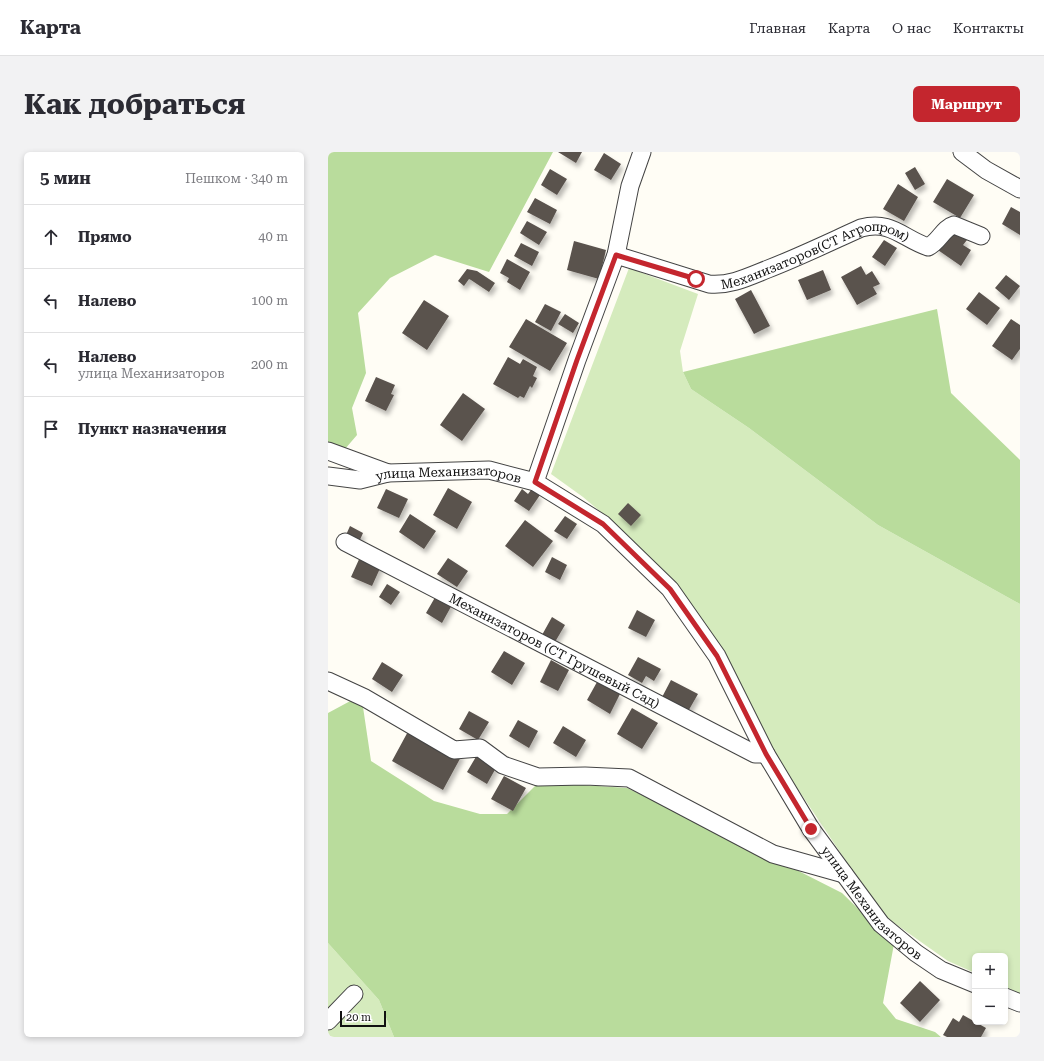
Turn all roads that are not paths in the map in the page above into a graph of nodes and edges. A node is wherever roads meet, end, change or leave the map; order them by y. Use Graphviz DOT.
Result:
graph roads {
  1 [pos="642,152"];
  2 [pos="962,152"];
  3 [pos="1020,189"];
  4 [pos="980,236"];
  5 [pos="616,255"];
  6 [pos="328,451"];
  7 [pos="388,473"];
  8 [pos="328,476"];
  9 [pos="535,482"];
  10 [pos="345,542"];
  11 [pos="328,681"];
  12 [pos="766,754"];
  13 [pos="844,874"];
  14 [pos="972,983"];
  15 [pos="354,994"];
  16 [pos="1008,998"];
  17 [pos="1020,1003"];
  18 [pos="328,1021"];
  1 -- 5 [label="street"];
  2 -- 3 [label="street"];
  4 -- 5 [label="street, Механизаторов(СТ Агропром)"];
  5 -- 9 [label="street"];
  6 -- 7 [label="street"];
  7 -- 8 [label="street, улица Механизаторов"];
  7 -- 9 [label="street, улица Механизаторов"];
  9 -- 12 [label="street, улица Механизаторов"];
  10 -- 12 [label="street, Механизаторов (СТ Грушевый Сад)"];
  11 -- 13 [label="street"];
  12 -- 13 [label="street, улица Механизаторов"];
  13 -- 14 [label="street, улица Механизаторов"];
  15 -- 18 [label="street"];
  16 -- 17 [label="street"];
}
